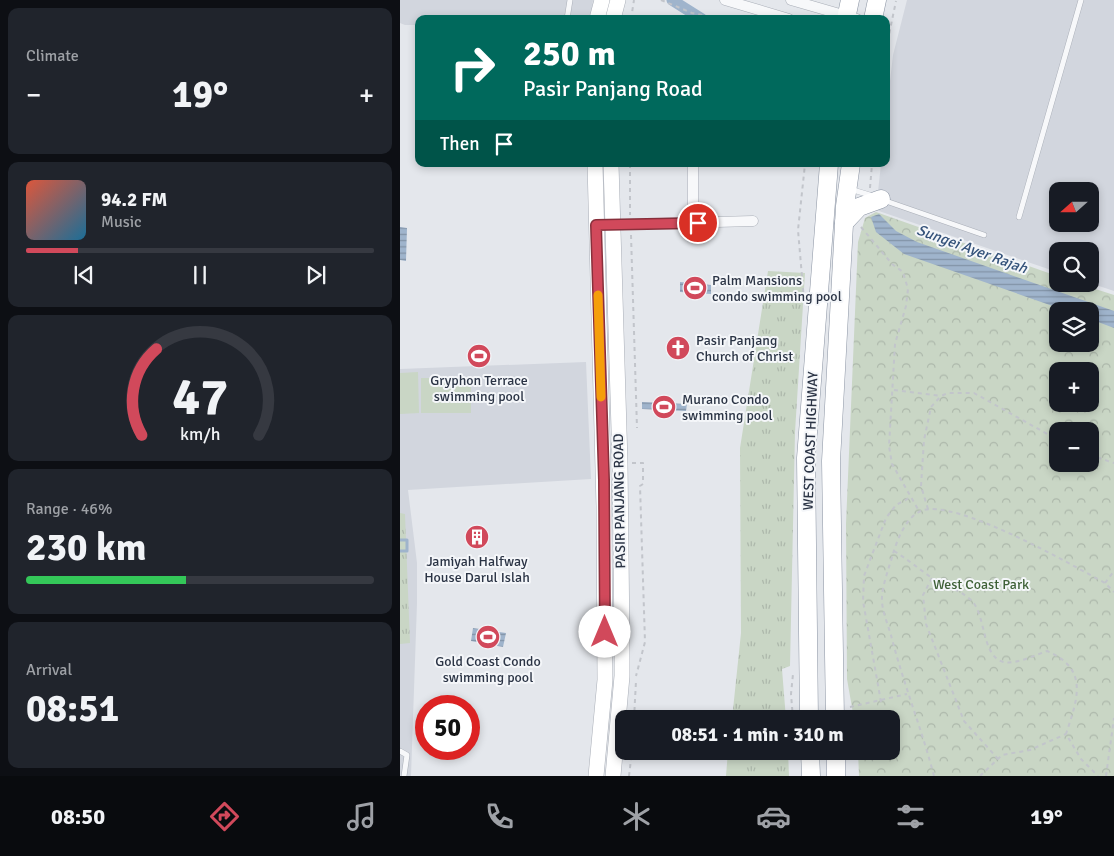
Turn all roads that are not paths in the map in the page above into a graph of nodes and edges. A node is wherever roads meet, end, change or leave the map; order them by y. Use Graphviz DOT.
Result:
graph roads {
  1 [pos="570,0"];
  2 [pos="602,0"];
  3 [pos="618,0"];
  4 [pos="725,0"];
  5 [pos="790,0"];
  6 [pos="878,0"];
  7 [pos="1080,0"];
  8 [pos="850,13"];
  9 [pos="568,15"];
  10 [pos="598,15"];
  11 [pos="614,15"];
  12 [pos="776,15"];
  13 [pos="874,15"];
  14 [pos="595,167"];
  15 [pos="611,167"];
  16 [pos="693,167"];
  17 [pos="850,167"];
  18 [pos="828,168"];
  19 [pos="845,185"];
  20 [pos="876,197"];
  21 [pos="1019,217"];
  22 [pos="753,221"];
  23 [pos="693,223"];
  24 [pos="852,224"];
  25 [pos="596,225"];
  26 [pos="613,225"];
  27 [pos="984,235"];
  28 [pos="603,460"];
  29 [pos="620,462"];
  30 [pos="809,710"];
  31 [pos="840,710"];
  32 [pos="400,751"];
  33 [pos="810,760"];
  34 [pos="836,760"];
  35 [pos="404,776"];
  36 [pos="596,776"];
  37 [pos="613,776"];
  38 [pos="811,776"];
  39 [pos="836,776"];
  1 -- 9 [label="lane"];
  2 -- 10 [label="main road"];
  3 -- 11 [label="main road"];
  4 -- 12 [label="street"];
  5 -- 8 [label="street"];
  6 -- 13 [label="highway"];
  7 -- 21 [label="lane"];
  14 -- 25 [label="main road, PASIR PANJANG ROAD"];
  15 -- 26 [label="main road, PASIR PANJANG ROAD"];
  16 -- 23 [label="street"];
  17 -- 19 [label="highway, WEST COAST HIGHWAY"];
  18 -- 30 [label="highway, WEST COAST HIGHWAY"];
  19 -- 20 [label="lane"];
  19 -- 24 [label="highway, WEST COAST HIGHWAY"];
  20 -- 24 [label="highway"];
  20 -- 27 [label="lane"];
  22 -- 23 [label="street"];
  23 -- 26 [label="street"];
  24 -- 31 [label="highway, WEST COAST HIGHWAY"];
  25 -- 26 [label="street"];
  25 -- 28 [label="main road, PASIR PANJANG ROAD"];
  26 -- 29 [label="main road, PASIR PANJANG ROAD"];
  28 -- 29 [label="lane"];
  28 -- 36 [label="main road, PASIR PANJANG ROAD"];
  29 -- 37 [label="main road, PASIR PANJANG ROAD"];
  32 -- 35 [label="lane"];
  33 -- 38 [label="highway"];
  34 -- 39 [label="highway"];
}
